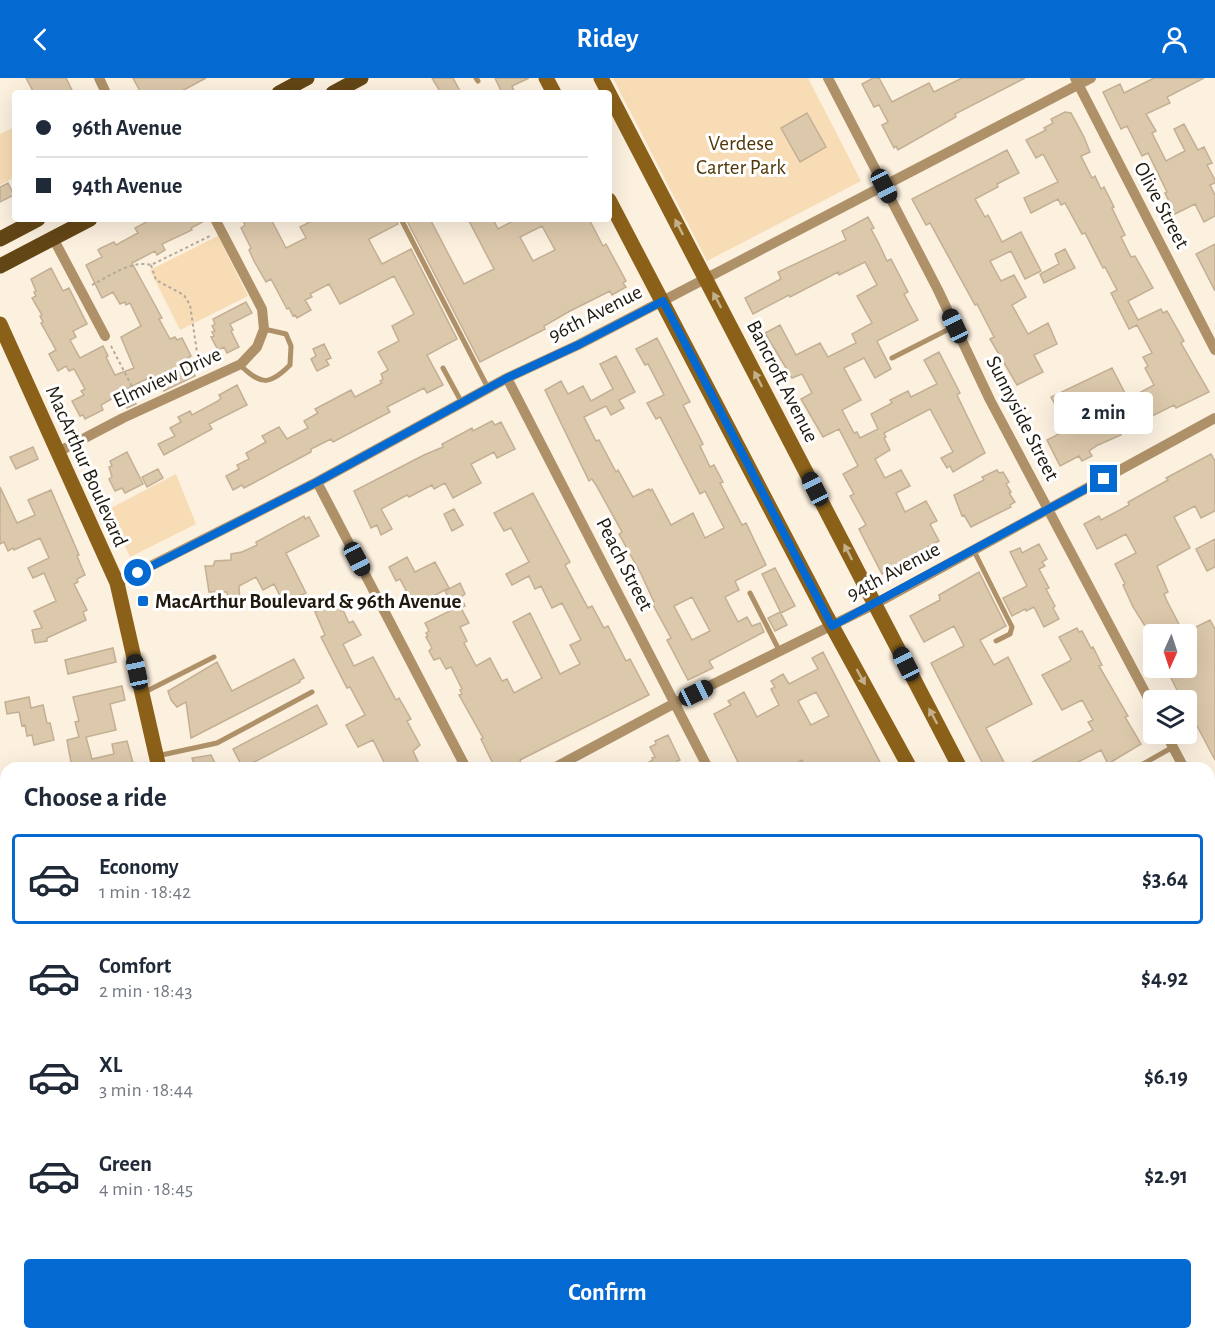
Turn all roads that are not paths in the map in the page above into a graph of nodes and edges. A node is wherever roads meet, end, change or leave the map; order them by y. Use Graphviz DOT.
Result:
graph roads {
  1 [pos="307,78"];
  2 [pos="828,78"];
  3 [pos="1091,78"];
  4 [pos="1077,81"];
  5 [pos="285,90"];
  6 [pos="612,99"];
  7 [pos="884,186"];
  8 [pos="612,206"];
  9 [pos="32,222"];
  10 [pos="84,222"];
  11 [pos="217,222"];
  12 [pos="403,222"];
  13 [pos="54,238"];
  14 [pos="0,239"];
  15 [pos="0,266"];
  16 [pos="706,279"];
  17 [pos="663,301"];
  18 [pos="0,324"];
  19 [pos="955,326"];
  20 [pos="264,329"];
  21 [pos="105,336"];
  22 [pos="1215,350"];
  23 [pos="892,358"];
  24 [pos="239,365"];
  25 [pos="443,368"];
  26 [pos="507,378"];
  27 [pos="488,388"];
  28 [pos="462,403"];
  29 [pos="1215,418"];
  30 [pos="58,452"];
  31 [pos="317,482"];
  32 [pos="1048,511"];
  33 [pos="974,550"];
  34 [pos="117,583"];
  35 [pos="750,593"];
  36 [pos="875,604"];
  37 [pos="832,626"];
  38 [pos="996,641"];
  39 [pos="780,652"];
  40 [pos="214,657"];
  41 [pos="1143,690"];
  42 [pos="312,692"];
  43 [pos="141,694"];
  44 [pos="675,704"];
  45 [pos="1171,744"];
  46 [pos="1173,747"];
  47 [pos="157,762"];
  48 [pos="463,762"];
  49 [pos="565,762"];
  50 [pos="705,762"];
  51 [pos="907,762"];
  52 [pos="957,762"];
  53 [pos="1147,762"];
  54 [pos="1181,762"];
  1 -- 5 [label="main road"];
  2 -- 7 [label="street, Sunnyside Street"];
  3 -- 4 [label="street, 96th Avenue"];
  4 -- 7 [label="street, 96th Avenue"];
  4 -- 22 [label="street, Olive Street"];
  16 -- 6 [label="main road, Bancroft Avenue, one-way"];
  7 -- 16 [label="street, 96th Avenue"];
  7 -- 19 [label="street, Sunnyside Street"];
  8 -- 17 [label="main road"];
  9 -- 14 [label="main road"];
  10 -- 13 [label="main road"];
  11 -- 20 [label="street"];
  12 -- 27 [label="lane"];
  13 -- 15 [label="main road"];
  13 -- 21 [label="street"];
  16 -- 17 [label="street, 96th Avenue"];
  36 -- 16 [label="main road, Bancroft Avenue, one-way"];
  17 -- 26 [label="street, 96th Avenue"];
  17 -- 37 [label="main road"];
  18 -- 30 [label="main road, MacArthur Boulevard"];
  19 -- 23 [label="lane"];
  19 -- 32 [label="street, Sunnyside Street"];
  20 -- 24 [label="street, Elmview Drive"];
  20 -- 24 [label="lane"];
  24 -- 30 [label="street, Elmview Drive"];
  25 -- 28 [label="lane"];
  26 -- 27 [label="street, 96th Avenue"];
  26 -- 44 [label="street, Peach Street"];
  27 -- 28 [label="street, 96th Avenue"];
  28 -- 31 [label="street, 96th Avenue"];
  29 -- 32 [label="street, 94th Avenue"];
  30 -- 34 [label="main road, MacArthur Boulevard"];
  31 -- 34 [label="street, 96th Avenue"];
  31 -- 48 [label="street"];
  32 -- 33 [label="street, 94th Avenue"];
  32 -- 41 [label="street, Sunnyside Street"];
  33 -- 36 [label="street, 94th Avenue"];
  33 -- 38 [label="lane"];
  34 -- 43 [label="main road, MacArthur Boulevard"];
  35 -- 39 [label="lane"];
  36 -- 37 [label="street, 94th Avenue"];
  52 -- 36 [label="main road, Bancroft Avenue, one-way"];
  37 -- 39 [label="street, 94th Avenue"];
  37 -- 51 [label="main road, one-way"];
  39 -- 44 [label="street, 94th Avenue"];
  40 -- 43 [label="lane"];
  42 -- 47 [label="lane"];
  43 -- 47 [label="main road, MacArthur Boulevard"];
  44 -- 49 [label="street, 94th Avenue"];
  44 -- 50 [label="street, Peach Street"];
  45 -- 46 [label="street"];
  46 -- 53 [label="lane"];
  46 -- 54 [label="street"];
}
